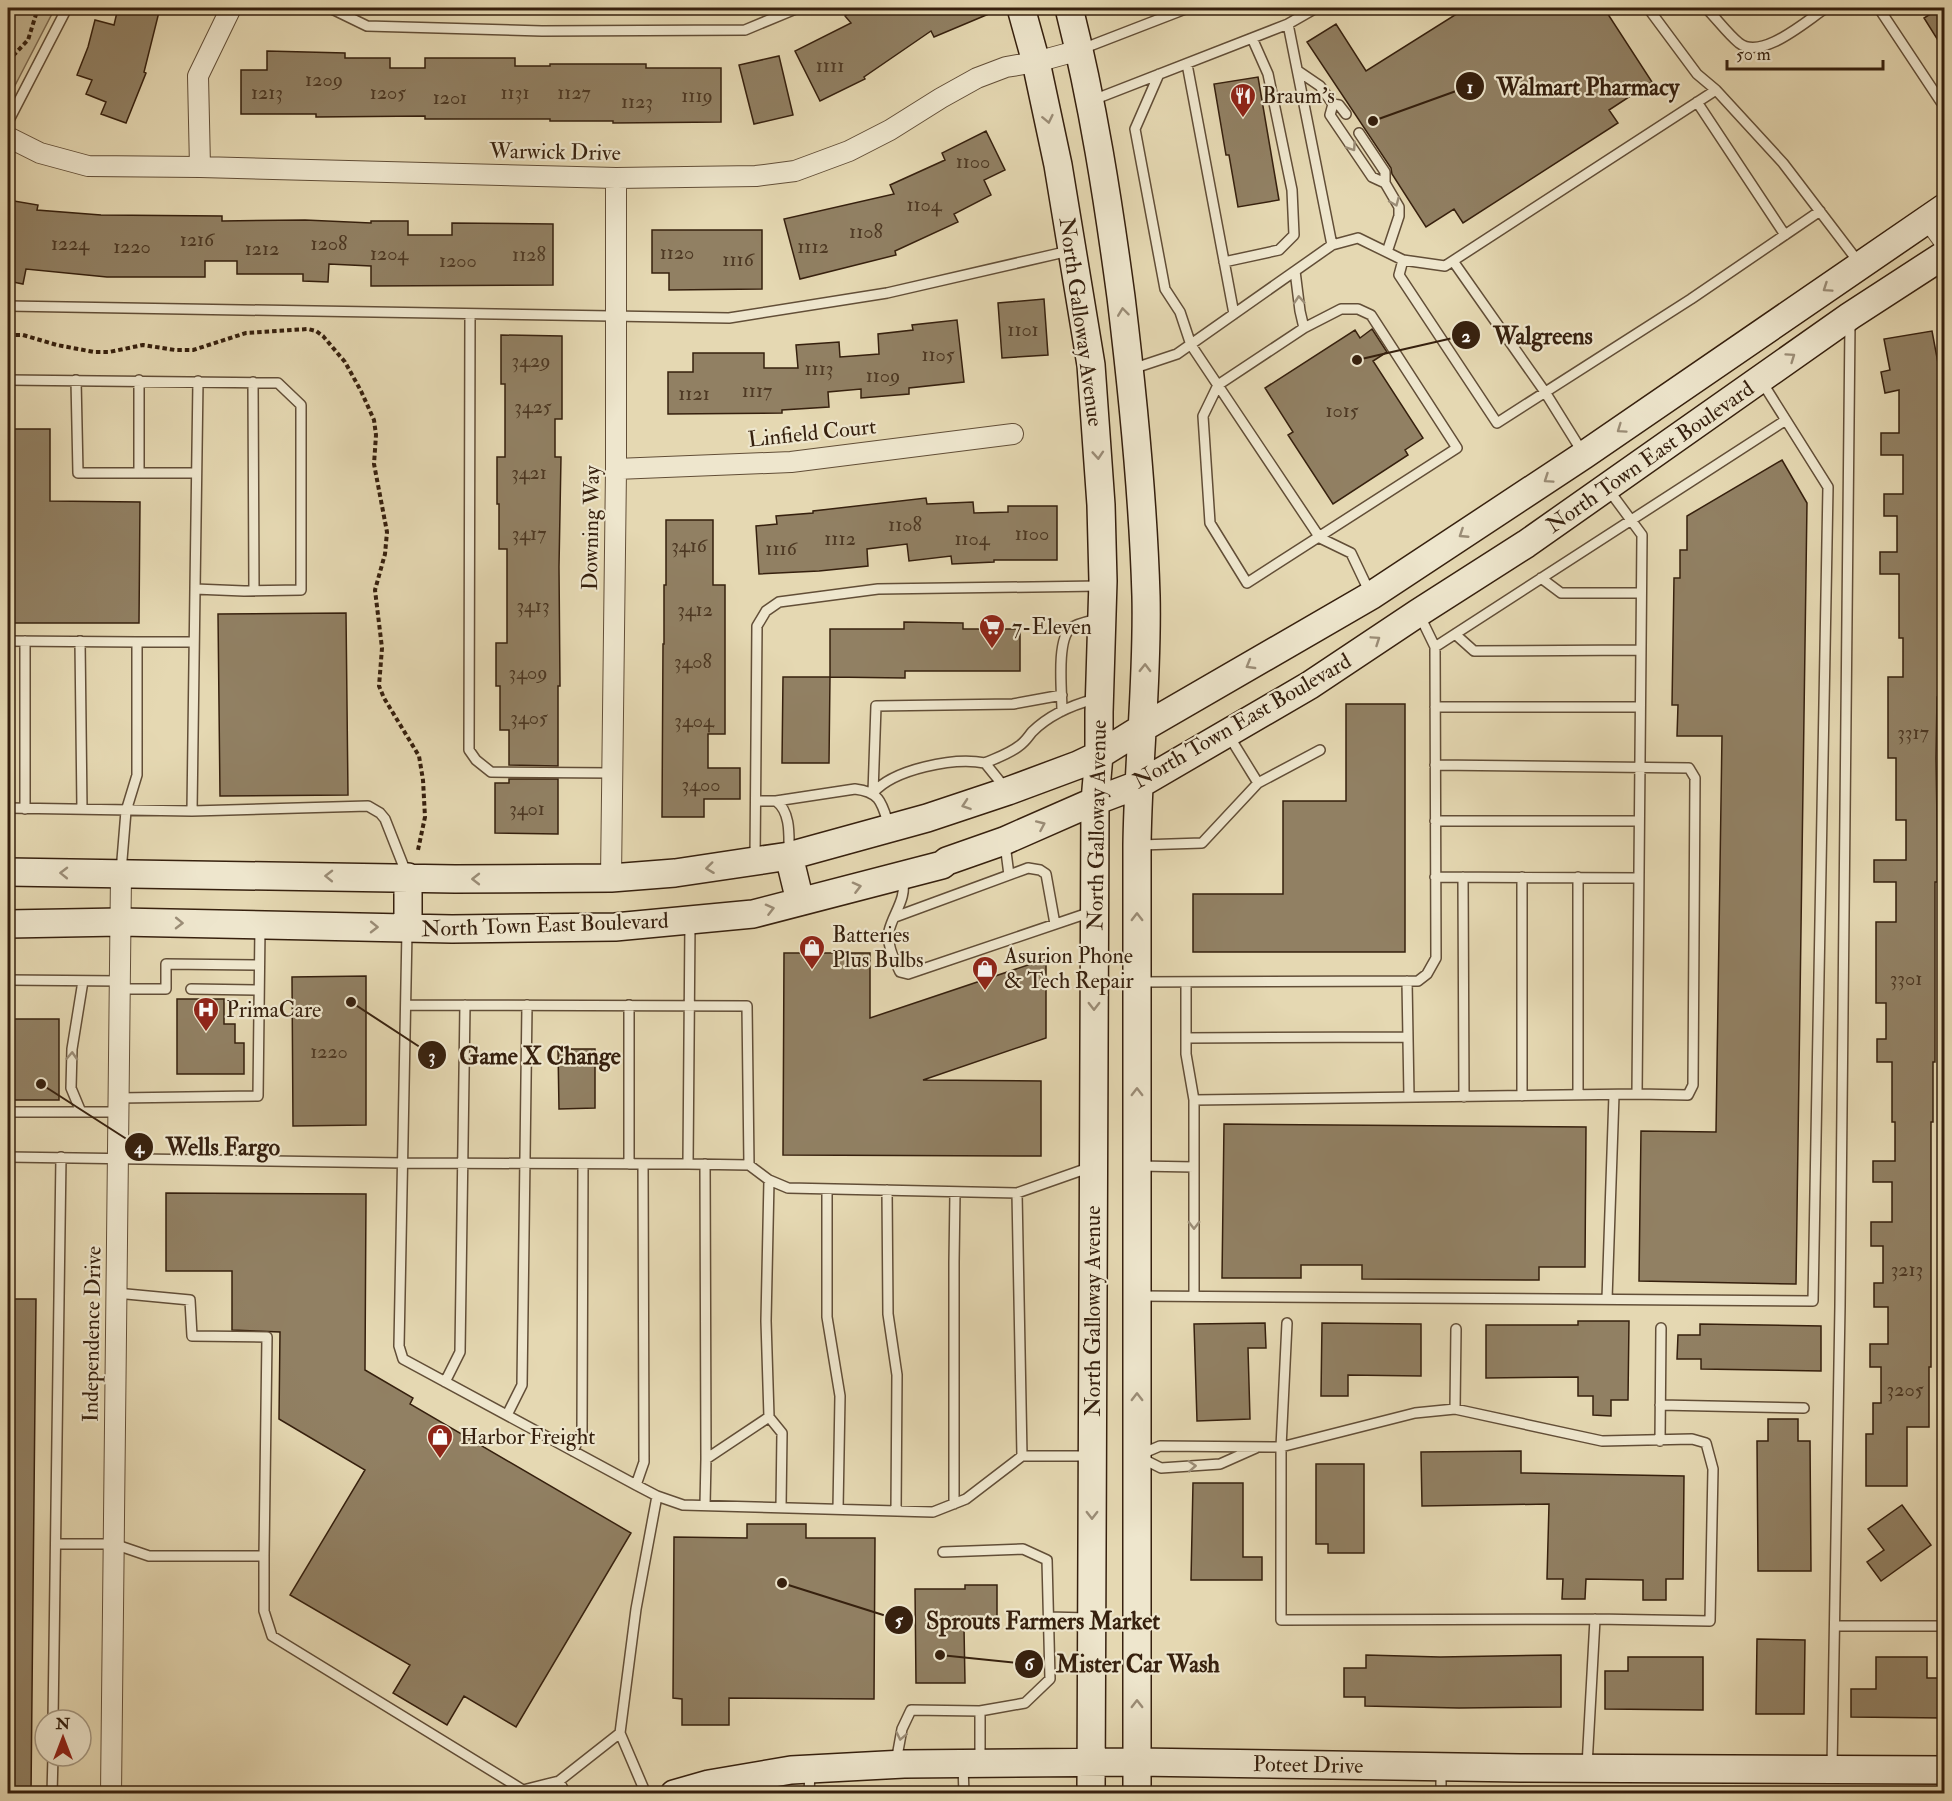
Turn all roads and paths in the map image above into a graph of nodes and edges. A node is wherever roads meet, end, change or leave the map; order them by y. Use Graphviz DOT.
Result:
graph roads {
  1 [pos="38,8"];
  2 [pos="67,8"];
  3 [pos="231,8"];
  4 [pos="330,8"];
  5 [pos="798,8"];
  6 [pos="1021,8"];
  7 [pos="1069,8"];
  8 [pos="1188,8"];
  9 [pos="1316,8"];
  10 [pos="1648,8"];
  11 [pos="1706,8"];
  12 [pos="1826,8"];
  13 [pos="1880,10"];
  14 [pos="1288,24"];
  15 [pos="1252,38"];
  16 [pos="1080,50"];
  17 [pos="8,61"];
  18 [pos="1036,62"];
  19 [pos="1187,64"];
  20 [pos="1298,71"];
  21 [pos="1159,74"];
  22 [pos="1716,90"];
  23 [pos="1090,101"];
  24 [pos="1697,102"];
  25 [pos="1944,103"];
  26 [pos="1332,104"];
  27 [pos="1346,114"];
  28 [pos="8,122"];
  29 [pos="1359,133"];
  30 [pos="8,137"];
  31 [pos="200,167"];
  32 [pos="616,178"];
  33 [pos="1385,183"];
  34 [pos="1820,211"];
  35 [pos="1936,213"];
  36 [pos="1785,235"];
  37 [pos="1944,241"];
  38 [pos="1332,245"];
  39 [pos="1072,250"];
  40 [pos="1387,252"];
  41 [pos="1944,255"];
  42 [pos="1403,260"];
  43 [pos="1453,261"];
  44 [pos="1224,262"];
  45 [pos="1861,265"];
  46 [pos="1295,271"];
  47 [pos="8,306"];
  48 [pos="470,314"];
  49 [pos="1234,314"];
  50 [pos="1850,316"];
  51 [pos="616,317"];
  52 [pos="1304,328"];
  53 [pos="1191,345"];
  54 [pos="1130,370"];
  55 [pos="1092,375"];
  56 [pos="1760,379"];
  57 [pos="8,380"];
  58 [pos="76,380"];
  59 [pos="139,380"];
  60 [pos="198,381"];
  61 [pos="253,382"];
  62 [pos="1218,385"];
  63 [pos="1545,392"];
  64 [pos="1786,420"];
  65 [pos="1013,434"];
  66 [pos="1584,455"];
  67 [pos="616,469"];
  68 [pos="139,473"];
  69 [pos="196,473"];
  70 [pos="1607,488"];
  71 [pos="1631,520"];
  72 [pos="1320,538"];
  73 [pos="1541,578"];
  74 [pos="1396,579"];
  75 [pos="1103,586"];
  76 [pos="195,589"];
  77 [pos="254,591"];
  78 [pos="1641,593"];
  79 [pos="1372,595"];
  80 [pos="1418,613"];
  81 [pos="1102,617"];
  82 [pos="1455,634"];
  83 [pos="8,640"];
  84 [pos="26,641"];
  85 [pos="80,641"];
  86 [pos="137,642"];
  87 [pos="194,642"];
  88 [pos="1435,647"];
  89 [pos="1641,650"];
  90 [pos="1062,695"];
  91 [pos="1099,698"];
  92 [pos="1435,707"];
  93 [pos="1640,707"];
  94 [pos="1062,711"];
  95 [pos="1144,727"];
  96 [pos="1227,732"];
  97 [pos="1320,750"];
  98 [pos="1099,755"];
  99 [pos="985,763"];
  100 [pos="1435,765"];
  101 [pos="1640,768"];
  102 [pos="612,774"];
  103 [pos="1258,783"];
  104 [pos="1140,784"];
  105 [pos="1008,790"];
  106 [pos="873,793"];
  107 [pos="756,801"];
  108 [pos="776,801"];
  109 [pos="1095,801"];
  110 [pos="8,808"];
  111 [pos="25,809"];
  112 [pos="82,809"];
  113 [pos="126,811"];
  114 [pos="192,811"];
  115 [pos="1435,821"];
  116 [pos="1639,821"];
  117 [pos="890,828"];
  118 [pos="1004,841"];
  119 [pos="1137,845"];
  120 [pos="789,856"];
  121 [pos="755,862"];
  122 [pos="8,872"];
  123 [pos="121,874"];
  124 [pos="902,875"];
  125 [pos="1010,875"];
  126 [pos="408,877"];
  127 [pos="1435,877"];
  128 [pos="1463,877"];
  129 [pos="1522,877"];
  130 [pos="1578,877"];
  131 [pos="611,878"];
  132 [pos="1639,878"];
  133 [pos="801,901"];
  134 [pos="1095,911"];
  135 [pos="895,917"];
  136 [pos="690,920"];
  137 [pos="120,922"];
  138 [pos="8,924"];
  139 [pos="1055,924"];
  140 [pos="260,925"];
  141 [pos="408,928"];
  142 [pos="259,965"];
  143 [pos="8,980"];
  144 [pos="83,981"];
  145 [pos="1407,981"];
  146 [pos="1137,982"];
  147 [pos="1186,982"];
  148 [pos="120,985"];
  149 [pos="166,989"];
  150 [pos="177,989"];
  151 [pos="191,989"];
  152 [pos="259,990"];
  153 [pos="406,1005"];
  154 [pos="465,1005"];
  155 [pos="527,1005"];
  156 [pos="628,1005"];
  157 [pos="689,1005"];
  158 [pos="1408,1036"];
  159 [pos="1186,1038"];
  160 [pos="1637,1094"];
  161 [pos="1578,1095"];
  162 [pos="1614,1095"];
  163 [pos="1521,1096"];
  164 [pos="1409,1097"];
  165 [pos="1464,1097"];
  166 [pos="1194,1100"];
  167 [pos="118,1105"];
  168 [pos="8,1112"];
  169 [pos="81,1112"];
  170 [pos="8,1156"];
  171 [pos="61,1157"];
  172 [pos="118,1158"];
  173 [pos="403,1163"];
  174 [pos="463,1163"];
  175 [pos="525,1164"];
  176 [pos="583,1164"];
  177 [pos="629,1164"];
  178 [pos="643,1164"];
  179 [pos="688,1164"];
  180 [pos="705,1164"];
  181 [pos="749,1166"];
  182 [pos="1093,1166"];
  183 [pos="1137,1166"];
  184 [pos="1194,1167"];
  185 [pos="768,1180"];
  186 [pos="827,1189"];
  187 [pos="887,1191"];
  188 [pos="956,1192"];
  189 [pos="1017,1192"];
  190 [pos="116,1293"];
  191 [pos="1137,1296"];
  192 [pos="1194,1296"];
  193 [pos="1608,1299"];
  194 [pos="1287,1323"];
  195 [pos="1661,1328"];
  196 [pos="1456,1329"];
  197 [pos="445,1382"];
  198 [pos="1660,1405"];
  199 [pos="1803,1408"];
  200 [pos="1455,1409"];
  201 [pos="507,1415"];
  202 [pos="768,1417"];
  203 [pos="1660,1441"];
  204 [pos="1258,1447"];
  205 [pos="1281,1447"];
  206 [pos="573,1451"];
  207 [pos="1022,1456"];
  208 [pos="1092,1456"];
  209 [pos="1137,1456"];
  210 [pos="706,1459"];
  211 [pos="636,1485"];
  212 [pos="657,1496"];
  213 [pos="954,1504"];
  214 [pos="705,1505"];
  215 [pos="781,1507"];
  216 [pos="838,1509"];
  217 [pos="896,1511"];
  218 [pos="56,1544"];
  219 [pos="114,1544"];
  220 [pos="942,1552"];
  221 [pos="264,1556"];
  222 [pos="1048,1617"];
  223 [pos="1091,1618"];
  224 [pos="1594,1619"];
  225 [pos="1836,1626"];
  226 [pos="1944,1626"];
  227 [pos="53,1708"];
  228 [pos="980,1711"];
  229 [pos="620,1733"];
  230 [pos="1137,1762"];
  231 [pos="1091,1763"];
  232 [pos="972,1764"];
  233 [pos="895,1765"];
  234 [pos="1441,1767"];
  235 [pos="53,1768"];
  236 [pos="1587,1768"];
  237 [pos="1832,1770"];
  238 [pos="1944,1770"];
  239 [pos="559,1781"];
  240 [pos="809,1781"];
  241 [pos="52,1794"];
  242 [pos="111,1794"];
  243 [pos="566,1794"];
  244 [pos="646,1794"];
  245 [pos="674,1794"];
  246 [pos="964,1794"];
  247 [pos="1090,1794"];
  248 [pos="1137,1794"];
  249 [pos="1441,1794"];
  1 -- 17 [label="path"];
  2 -- 28 [label="lane"];
  3 -- 31 [label="street"];
  4 -- 5 [label="lane"];
  6 -- 18 [label="main road, North Galloway Avenue"];
  7 -- 16 [label="main road, North Galloway Avenue"];
  8 -- 16 [label="lane"];
  9 -- 14 [label="lane"];
  10 -- 22 [label="lane"];
  11 -- 12 [label="lane"];
  13 -- 25 [label="lane"];
  14 -- 15 [label="lane"];
  14 -- 20 [label="lane"];
  15 -- 19 [label="lane"];
  15 -- 44 [label="lane"];
  16 -- 18 [label="street, Warwick Drive"];
  16 -- 23 [label="main road, North Galloway Avenue"];
  18 -- 32 [label="street, Warwick Drive"];
  18 -- 39 [label="main road, North Galloway Avenue, one-way"];
  19 -- 21 [label="lane"];
  19 -- 44 [label="lane"];
  20 -- 26 [label="lane"];
  20 -- 38 [label="lane"];
  21 -- 23 [label="lane"];
  21 -- 53 [label="lane"];
  22 -- 24 [label="lane"];
  22 -- 34 [label="lane"];
  54 -- 23 [label="main road, North Galloway Avenue, one-way"];
  24 -- 36 [label="lane"];
  24 -- 43 [label="lane"];
  26 -- 27 [label="lane"];
  26 -- 33 [label="lane, one-way"];
  29 -- 33 [label="lane"];
  30 -- 31 [label="street, Warwick Drive"];
  31 -- 32 [label="street, Warwick Drive"];
  32 -- 51 [label="street, Downing Way"];
  33 -- 40 [label="lane, one-way"];
  34 -- 36 [label="lane"];
  34 -- 45 [label="lane"];
  35 -- 37 [label="street"];
  35 -- 45 [label="main road, North Town East Boulevard"];
  36 -- 63 [label="lane"];
  38 -- 40 [label="lane"];
  38 -- 46 [label="lane"];
  39 -- 51 [label="lane"];
  39 -- 55 [label="main road, North Galloway Avenue"];
  40 -- 42 [label="lane"];
  41 -- 50 [label="main road, North Town East Boulevard"];
  42 -- 43 [label="lane"];
  42 -- 63 [label="lane"];
  43 -- 63 [label="lane"];
  44 -- 49 [label="lane"];
  45 -- 66 [label="main road, North Town East Boulevard, one-way"];
  46 -- 49 [label="lane"];
  52 -- 46 [label="lane, one-way"];
  47 -- 48 [label="lane"];
  48 -- 51 [label="lane"];
  48 -- 102 [label="lane"];
  49 -- 53 [label="lane"];
  56 -- 50 [label="main road, North Town East Boulevard, one-way"];
  50 -- 225 [label="lane"];
  51 -- 67 [label="street, Downing Way"];
  52 -- 62 [label="lane"];
  52 -- 72 [label="lane"];
  53 -- 54 [label="lane"];
  53 -- 62 [label="lane"];
  54 -- 55 [label="main road"];
  95 -- 54 [label="main road, North Galloway Avenue, one-way"];
  55 -- 75 [label="main road, North Galloway Avenue, one-way"];
  56 -- 64 [label="lane"];
  56 -- 70 [label="main road, North Town East Boulevard"];
  57 -- 58 [label="lane"];
  58 -- 59 [label="lane"];
  58 -- 68 [label="lane"];
  59 -- 60 [label="lane"];
  59 -- 68 [label="lane"];
  60 -- 61 [label="lane"];
  60 -- 69 [label="lane"];
  61 -- 77 [label="lane"];
  61 -- 77 [label="lane"];
  62 -- 72 [label="lane"];
  62 -- 72 [label="lane"];
  63 -- 66 [label="lane"];
  64 -- 71 [label="lane"];
  64 -- 193 [label="lane"];
  65 -- 67 [label="street, Linfield Court"];
  66 -- 70 [label="main road"];
  66 -- 74 [label="main road, North Town East Boulevard, one-way"];
  67 -- 102 [label="street, Downing Way"];
  68 -- 69 [label="lane"];
  69 -- 76 [label="lane"];
  70 -- 71 [label="lane"];
  70 -- 80 [label="main road, North Town East Boulevard"];
  71 -- 73 [label="lane"];
  71 -- 78 [label="lane"];
  72 -- 79 [label="lane"];
  73 -- 78 [label="lane"];
  73 -- 82 [label="lane"];
  74 -- 79 [label="main road, North Town East Boulevard"];
  74 -- 80 [label="main road"];
  75 -- 81 [label="main road, North Galloway Avenue"];
  75 -- 107 [label="lane"];
  76 -- 77 [label="lane"];
  76 -- 87 [label="lane"];
  78 -- 89 [label="lane"];
  79 -- 95 [label="main road, North Town East Boulevard, one-way"];
  80 -- 88 [label="lane"];
  96 -- 80 [label="main road, North Town East Boulevard, one-way"];
  81 -- 90 [label="lane"];
  81 -- 91 [label="main road, North Galloway Avenue"];
  82 -- 88 [label="lane"];
  82 -- 89 [label="lane"];
  83 -- 84 [label="lane"];
  84 -- 85 [label="lane"];
  84 -- 111 [label="lane"];
  85 -- 86 [label="lane"];
  85 -- 112 [label="lane"];
  86 -- 87 [label="lane"];
  86 -- 113 [label="lane"];
  87 -- 114 [label="lane"];
  88 -- 92 [label="lane"];
  89 -- 93 [label="lane"];
  90 -- 94 [label="lane"];
  90 -- 106 [label="lane"];
  91 -- 94 [label="lane"];
  91 -- 98 [label="main road, North Galloway Avenue"];
  92 -- 93 [label="lane"];
  92 -- 100 [label="lane"];
  93 -- 101 [label="lane"];
  94 -- 99 [label="lane"];
  95 -- 98 [label="main road, North Town East Boulevard"];
  95 -- 104 [label="main road, North Galloway Avenue"];
  96 -- 103 [label="lane"];
  96 -- 104 [label="main road, North Town East Boulevard"];
  97 -- 103 [label="lane"];
  98 -- 105 [label="main road, North Town East Boulevard"];
  98 -- 109 [label="main road, North Galloway Avenue"];
  99 -- 105 [label="lane"];
  99 -- 106 [label="lane"];
  100 -- 101 [label="lane"];
  100 -- 115 [label="lane"];
  101 -- 116 [label="lane"];
  101 -- 160 [label="lane"];
  102 -- 131 [label="street, Downing Way"];
  103 -- 119 [label="lane"];
  104 -- 109 [label="main road, North Town East Boulevard"];
  104 -- 119 [label="main road, North Galloway Avenue"];
  105 -- 117 [label="main road, North Town East Boulevard, one-way"];
  106 -- 108 [label="lane"];
  106 -- 117 [label="lane"];
  107 -- 108 [label="lane"];
  107 -- 121 [label="lane"];
  108 -- 120 [label="lane"];
  118 -- 109 [label="main road, North Town East Boulevard, one-way"];
  109 -- 134 [label="main road, North Galloway Avenue"];
  110 -- 111 [label="lane"];
  111 -- 112 [label="lane"];
  112 -- 113 [label="lane"];
  113 -- 114 [label="lane"];
  113 -- 123 [label="lane"];
  114 -- 126 [label="lane"];
  115 -- 116 [label="lane"];
  115 -- 127 [label="lane"];
  116 -- 132 [label="lane"];
  117 -- 120 [label="main road, North Town East Boulevard"];
  118 -- 124 [label="main road, North Town East Boulevard"];
  118 -- 125 [label="lane"];
  146 -- 119 [label="main road, North Galloway Avenue, one-way"];
  120 -- 121 [label="main road, North Town East Boulevard"];
  120 -- 133 [label="main road"];
  121 -- 131 [label="main road, North Town East Boulevard, one-way"];
  123 -- 122 [label="main road, North Town East Boulevard, one-way"];
  126 -- 123 [label="main road, North Town East Boulevard, one-way"];
  123 -- 137 [label="street, Independence Drive"];
  133 -- 124 [label="main road, North Town East Boulevard, one-way"];
  124 -- 135 [label="lane"];
  125 -- 135 [label="lane"];
  125 -- 139 [label="lane"];
  131 -- 126 [label="main road, North Town East Boulevard, one-way"];
  126 -- 141 [label="main road"];
  127 -- 128 [label="lane"];
  127 -- 145 [label="lane"];
  128 -- 129 [label="lane"];
  128 -- 165 [label="lane"];
  129 -- 130 [label="lane"];
  129 -- 163 [label="lane"];
  130 -- 132 [label="lane"];
  130 -- 161 [label="lane"];
  132 -- 160 [label="lane"];
  136 -- 133 [label="main road, North Town East Boulevard, one-way"];
  134 -- 139 [label="lane"];
  134 -- 182 [label="main road, North Galloway Avenue, one-way"];
  135 -- 139 [label="lane"];
  136 -- 141 [label="main road, North Town East Boulevard"];
  136 -- 157 [label="lane"];
  137 -- 138 [label="main road, North Town East Boulevard"];
  137 -- 140 [label="main road, North Town East Boulevard, one-way"];
  137 -- 148 [label="street, Independence Drive"];
  140 -- 141 [label="main road, North Town East Boulevard, one-way"];
  140 -- 142 [label="lane"];
  141 -- 153 [label="lane"];
  142 -- 149 [label="lane"];
  142 -- 152 [label="lane"];
  143 -- 144 [label="lane"];
  144 -- 148 [label="lane"];
  169 -- 144 [label="lane, one-way"];
  145 -- 147 [label="lane"];
  145 -- 158 [label="lane"];
  146 -- 147 [label="lane"];
  183 -- 146 [label="main road, North Galloway Avenue, one-way"];
  147 -- 159 [label="lane"];
  148 -- 149 [label="lane"];
  148 -- 167 [label="street, Independence Drive"];
  149 -- 150 [label="lane"];
  151 -- 152 [label="lane"];
  152 -- 167 [label="lane"];
  153 -- 154 [label="lane"];
  153 -- 173 [label="lane"];
  154 -- 155 [label="lane"];
  154 -- 174 [label="lane"];
  155 -- 156 [label="lane"];
  155 -- 175 [label="lane"];
  156 -- 157 [label="lane"];
  156 -- 177 [label="lane"];
  157 -- 179 [label="lane"];
  157 -- 181 [label="lane"];
  158 -- 159 [label="lane"];
  158 -- 164 [label="lane"];
  159 -- 166 [label="lane"];
  160 -- 162 [label="lane"];
  161 -- 162 [label="lane"];
  161 -- 163 [label="lane"];
  162 -- 193 [label="lane"];
  163 -- 165 [label="lane"];
  164 -- 165 [label="lane"];
  164 -- 166 [label="lane"];
  166 -- 184 [label="lane"];
  167 -- 169 [label="lane"];
  167 -- 172 [label="street, Independence Drive"];
  168 -- 169 [label="lane"];
  170 -- 171 [label="lane"];
  171 -- 172 [label="lane"];
  171 -- 218 [label="lane"];
  172 -- 173 [label="lane"];
  172 -- 190 [label="street, Independence Drive"];
  173 -- 174 [label="lane"];
  173 -- 197 [label="lane"];
  174 -- 175 [label="lane"];
  174 -- 197 [label="lane"];
  175 -- 176 [label="lane"];
  175 -- 201 [label="lane"];
  176 -- 177 [label="lane"];
  176 -- 206 [label="lane"];
  177 -- 178 [label="lane"];
  178 -- 179 [label="lane"];
  178 -- 211 [label="lane"];
  179 -- 180 [label="lane"];
  180 -- 181 [label="lane"];
  180 -- 210 [label="lane"];
  181 -- 185 [label="lane"];
  182 -- 183 [label="main road"];
  182 -- 189 [label="lane"];
  182 -- 208 [label="main road, North Galloway Avenue"];
  183 -- 184 [label="lane"];
  183 -- 191 [label="main road, North Galloway Avenue"];
  184 -- 192 [label="lane, one-way"];
  185 -- 186 [label="lane"];
  185 -- 202 [label="lane"];
  186 -- 187 [label="lane"];
  186 -- 216 [label="lane"];
  187 -- 188 [label="lane"];
  187 -- 217 [label="lane"];
  188 -- 189 [label="lane"];
  188 -- 213 [label="lane"];
  189 -- 207 [label="lane"];
  190 -- 219 [label="street, Independence Drive"];
  190 -- 221 [label="lane"];
  191 -- 192 [label="lane"];
  209 -- 191 [label="main road, North Galloway Avenue, one-way"];
  192 -- 193 [label="lane"];
  194 -- 205 [label="lane"];
  195 -- 198 [label="lane"];
  196 -- 200 [label="lane"];
  197 -- 201 [label="lane"];
  198 -- 199 [label="lane"];
  198 -- 203 [label="lane"];
  200 -- 203 [label="lane"];
  200 -- 205 [label="lane"];
  201 -- 206 [label="lane"];
  202 -- 210 [label="lane"];
  202 -- 215 [label="lane"];
  203 -- 224 [label="lane"];
  204 -- 205 [label="lane"];
  204 -- 209 [label="lane"];
  209 -- 204 [label="lane, one-way"];
  205 -- 224 [label="lane"];
  206 -- 211 [label="lane"];
  207 -- 208 [label="lane"];
  207 -- 213 [label="lane"];
  208 -- 209 [label="main road"];
  208 -- 223 [label="main road, North Galloway Avenue, one-way"];
  230 -- 209 [label="main road, North Galloway Avenue, one-way"];
  210 -- 214 [label="lane"];
  211 -- 212 [label="lane"];
  212 -- 214 [label="lane"];
  212 -- 229 [label="lane"];
  213 -- 217 [label="lane"];
  214 -- 215 [label="lane"];
  215 -- 216 [label="lane"];
  216 -- 217 [label="lane"];
  218 -- 219 [label="lane"];
  218 -- 227 [label="lane"];
  219 -- 221 [label="lane"];
  219 -- 242 [label="street, Independence Drive"];
  220 -- 222 [label="lane"];
  221 -- 239 [label="lane"];
  222 -- 223 [label="lane"];
  222 -- 228 [label="lane"];
  223 -- 231 [label="main road, North Galloway Avenue"];
  224 -- 236 [label="lane"];
  225 -- 226 [label="lane"];
  225 -- 237 [label="lane"];
  228 -- 232 [label="lane"];
  228 -- 233 [label="lane, one-way"];
  229 -- 239 [label="lane"];
  229 -- 244 [label="lane"];
  230 -- 231 [label="main road, Poteet Drive"];
  230 -- 234 [label="main road, Poteet Drive"];
  230 -- 248 [label="main road, North Galloway Avenue"];
  231 -- 232 [label="main road, Poteet Drive"];
  231 -- 247 [label="main road, North Galloway Avenue"];
  232 -- 233 [label="main road, Poteet Drive"];
  232 -- 246 [label="lane"];
  233 -- 240 [label="main road, Poteet Drive"];
  234 -- 236 [label="main road, Poteet Drive"];
  234 -- 249 [label="lane"];
  235 -- 241 [label="lane"];
  236 -- 237 [label="main road, Poteet Drive"];
  237 -- 238 [label="main road, Poteet Drive"];
  239 -- 243 [label="lane"];
  240 -- 245 [label="main road, Poteet Drive"];
}
